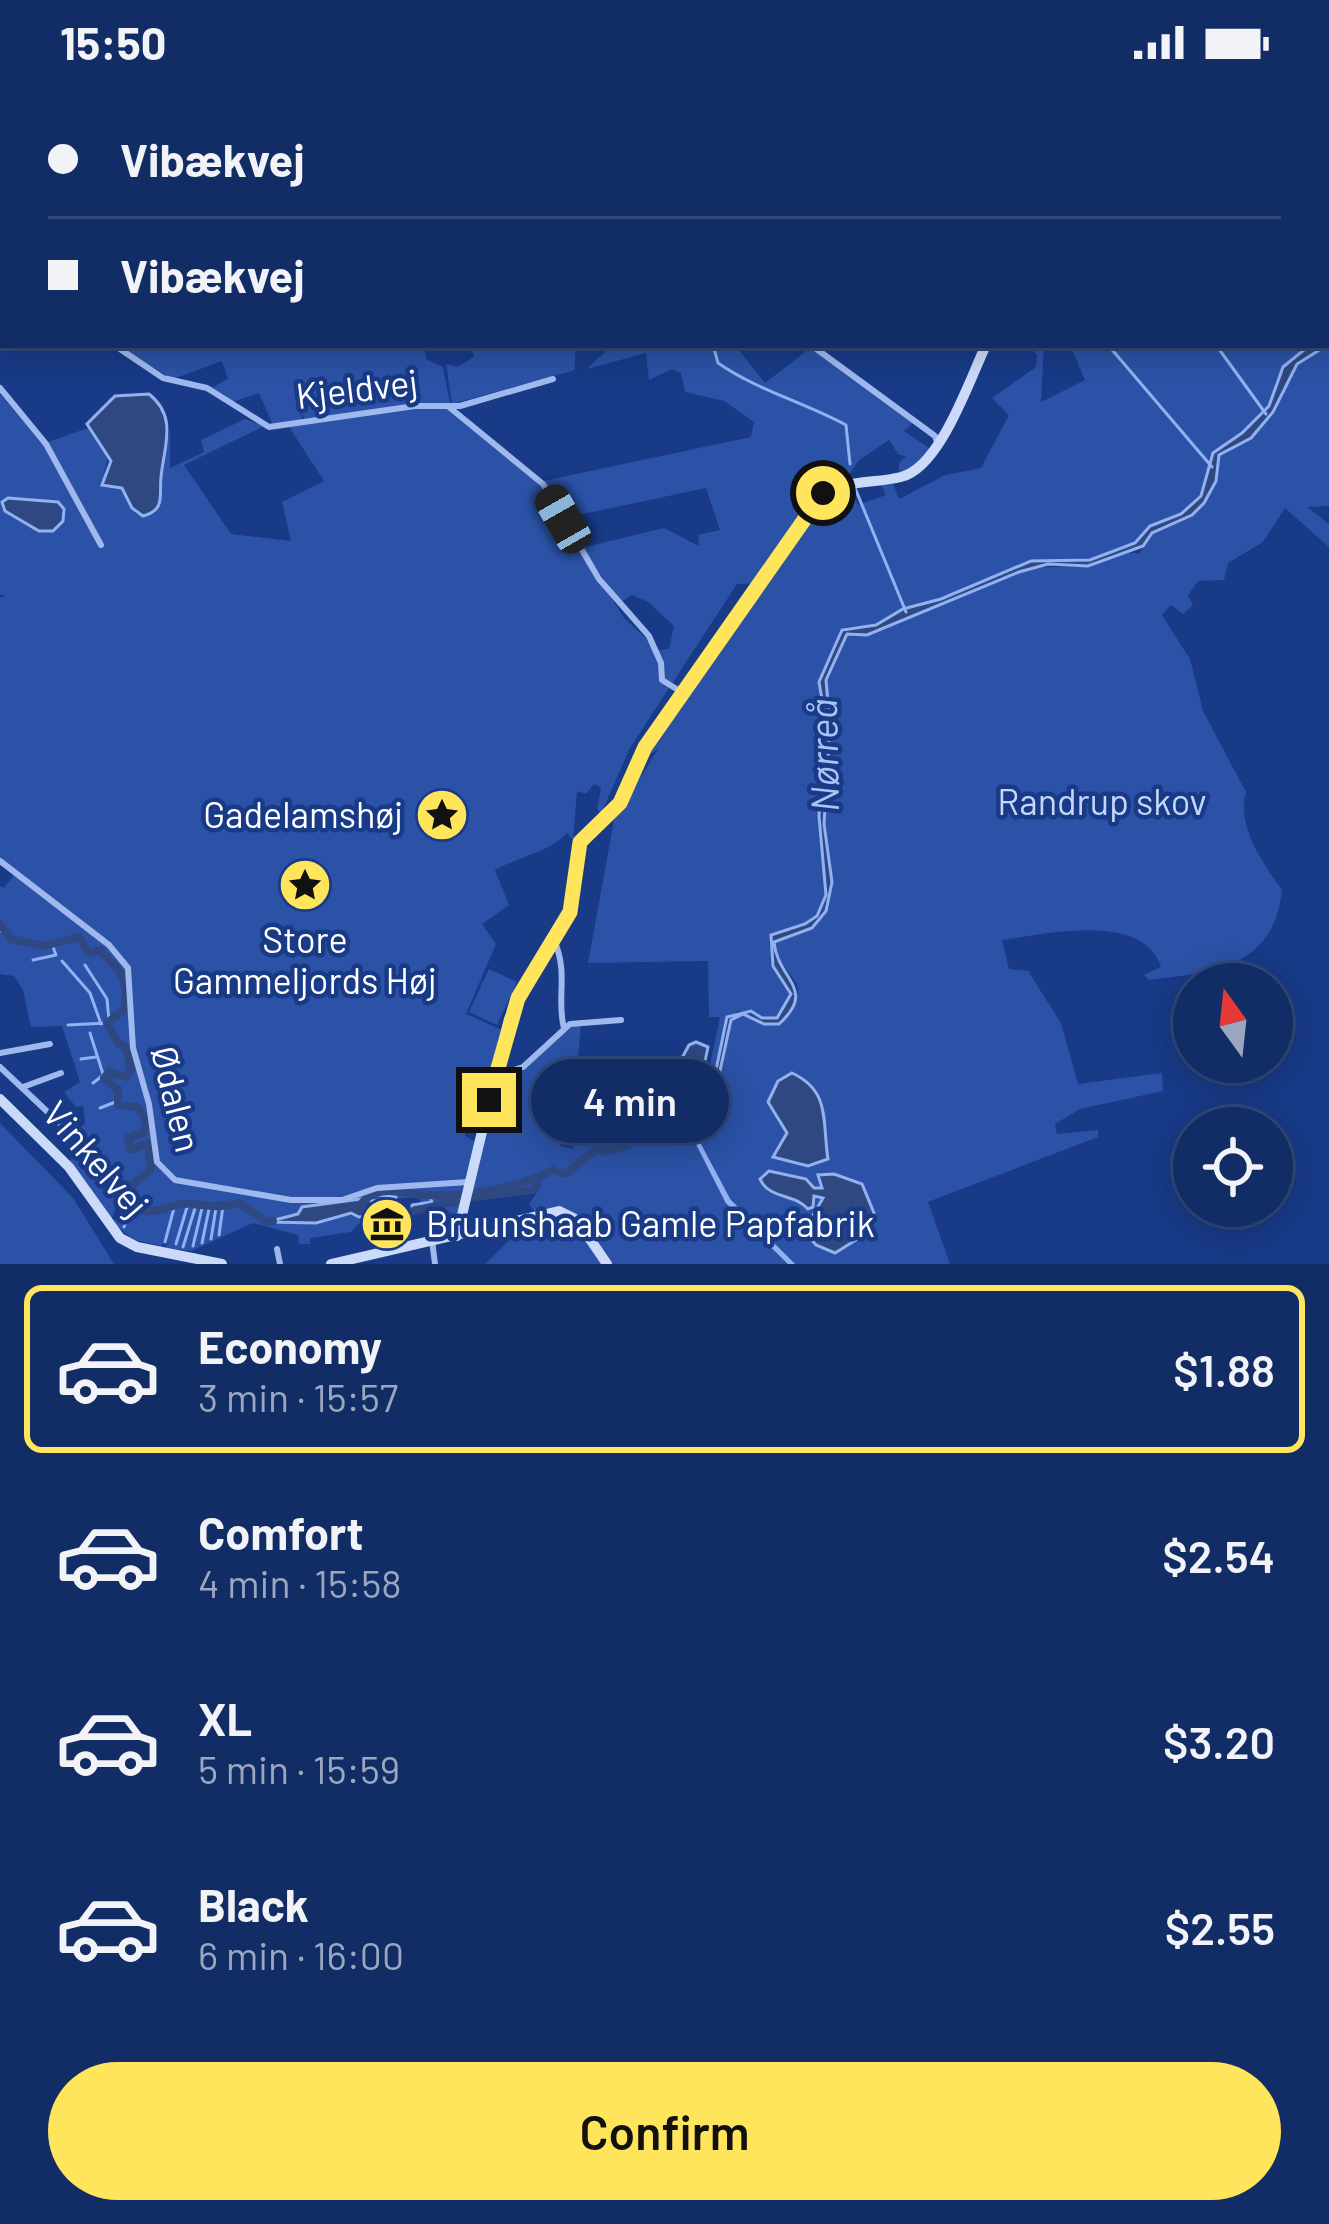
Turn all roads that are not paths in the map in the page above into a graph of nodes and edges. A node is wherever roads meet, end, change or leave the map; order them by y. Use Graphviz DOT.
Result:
graph roads {
  1 [pos="118,348"];
  2 [pos="815,348"];
  3 [pos="984,348"];
  4 [pos="553,379"];
  5 [pos="0,388"];
  6 [pos="449,406"];
  7 [pos="939,438"];
  8 [pos="101,545"];
  9 [pos="683,693"];
  10 [pos="0,862"];
  11 [pos="554,940"];
  12 [pos="621,1020"];
  13 [pos="564,1028"];
  14 [pos="50,1045"];
  15 [pos="0,1053"];
  16 [pos="0,1066"];
  17 [pos="61,1073"];
  18 [pos="495,1075"];
  19 [pos="23,1088"];
  20 [pos="0,1099"];
  21 [pos="72,1135"];
  22 [pos="466,1190"];
  23 [pos="457,1236"];
  24 [pos="431,1240"];
  25 [pos="277,1249"];
  26 [pos="222,1264"];
  27 [pos="280,1264"];
  28 [pos="331,1264"];
  29 [pos="435,1264"];
  30 [pos="607,1264"];
  1 -- 6 [label="street, Kjeldvej"];
  2 -- 7 [label="street"];
  3 -- 7 [label="street"];
  4 -- 6 [label="street, Kjeldvej"];
  5 -- 8 [label="street"];
  6 -- 9 [label="street"];
  7 -- 9 [label="street"];
  9 -- 11 [label="street"];
  10 -- 22 [label="street, Ødalen"];
  11 -- 13 [label="street"];
  11 -- 18 [label="street"];
  12 -- 13 [label="street"];
  13 -- 18 [label="street"];
  14 -- 15 [label="street"];
  16 -- 19 [label="street"];
  17 -- 19 [label="street"];
  18 -- 22 [label="street"];
  19 -- 21 [label="street"];
  20 -- 26 [label="street, Vinkelvej"];
  22 -- 23 [label="street"];
  23 -- 24 [label="street"];
  23 -- 30 [label="street"];
  24 -- 28 [label="street"];
  24 -- 29 [label="street"];
  25 -- 27 [label="street"];
}
